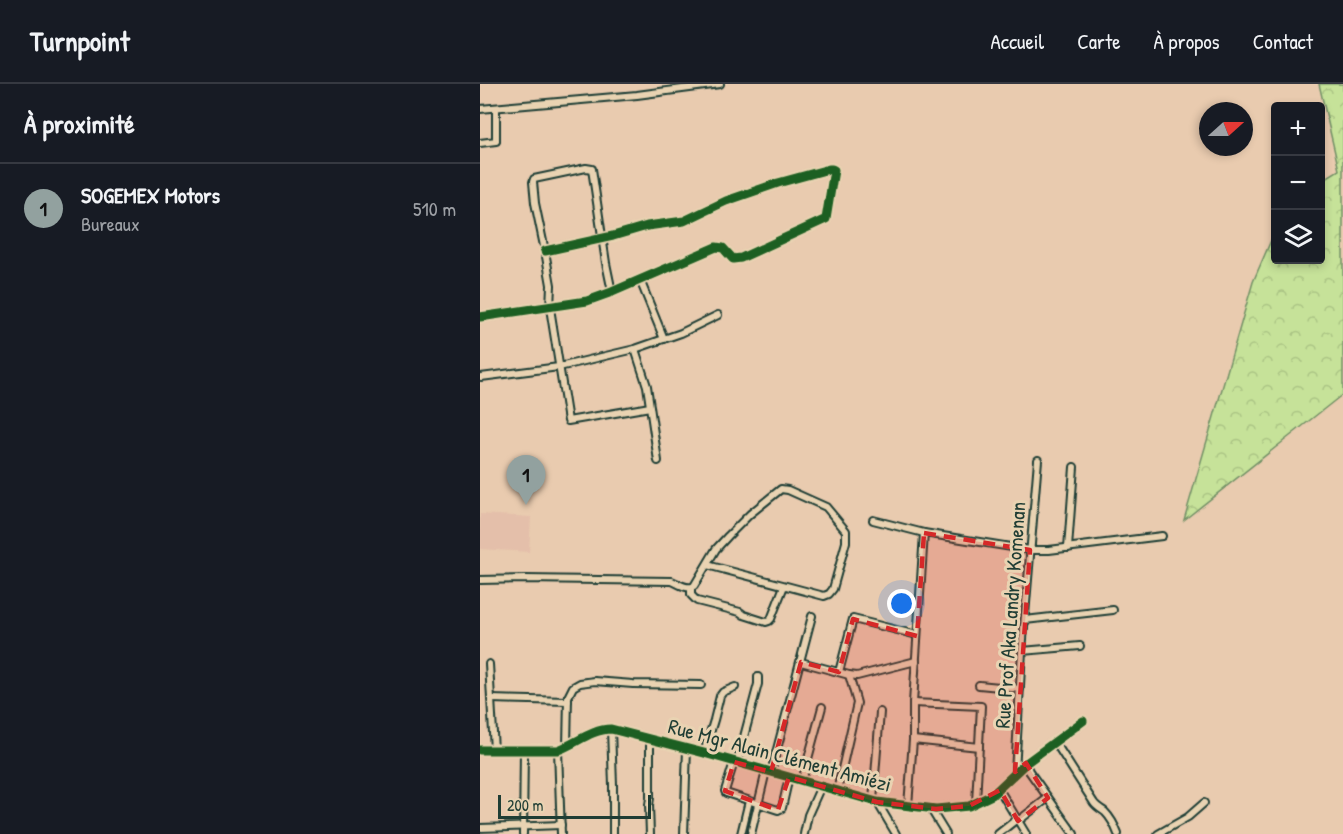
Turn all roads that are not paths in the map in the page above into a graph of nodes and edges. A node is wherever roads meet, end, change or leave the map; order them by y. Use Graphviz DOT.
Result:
graph roads {
  1 [pos="720,84"];
  2 [pos="496,108"];
  3 [pos="480,109"];
  4 [pos="480,143"];
  5 [pos="602,238"];
  6 [pos="545,251"];
  7 [pos="640,280"];
  8 [pos="612,292"];
  9 [pos="550,308"];
  10 [pos="718,315"];
  11 [pos="480,317"];
  12 [pos="664,339"];
  13 [pos="635,349"];
  14 [pos="559,367"];
  15 [pos="481,377"];
  16 [pos="650,407"];
  17 [pos="1038,460"];
  18 [pos="657,461"];
  19 [pos="1074,467"];
  20 [pos="873,520"];
  21 [pos="924,533"];
  22 [pos="1162,536"];
  23 [pos="1068,548"];
  24 [pos="1030,550"];
  25 [pos="707,565"];
  26 [pos="480,580"];
  27 [pos="784,586"];
  28 [pos="691,588"];
  29 [pos="1113,610"];
  30 [pos="812,616"];
  31 [pos="1025,620"];
  32 [pos="917,635"];
  33 [pos="1080,646"];
  34 [pos="1022,651"];
  35 [pos="916,661"];
  36 [pos="801,662"];
  37 [pos="489,664"];
  38 [pos="839,672"];
  39 [pos="849,675"];
  40 [pos="758,677"];
  41 [pos="701,685"];
  42 [pos="979,685"];
  43 [pos="735,687"];
  44 [pos="1020,689"];
  45 [pos="491,699"];
  46 [pos="568,701"];
  47 [pos="913,703"];
  48 [pos="822,706"];
  49 [pos="880,712"];
  50 [pos="1083,721"];
  51 [pos="610,729"];
  52 [pos="650,739"];
  53 [pos="913,740"];
  54 [pos="1055,742"];
  55 [pos="567,747"];
  56 [pos="979,747"];
  57 [pos="524,749"];
  58 [pos="687,749"];
  59 [pos="480,750"];
  60 [pos="494,750"];
  61 [pos="558,750"];
  62 [pos="704,753"];
  63 [pos="736,763"];
  64 [pos="1026,763"];
  65 [pos="769,772"];
  66 [pos="1016,772"];
  67 [pos="789,777"];
  68 [pos="802,781"];
  69 [pos="821,786"];
  70 [pos="999,789"];
  71 [pos="837,790"];
  72 [pos="1048,798"];
  73 [pos="749,801"];
  74 [pos="875,802"];
  75 [pos="976,803"];
  76 [pos="1204,803"];
  77 [pos="758,804"];
  78 [pos="908,806"];
  79 [pos="930,808"];
  80 [pos="1018,820"];
  81 [pos="561,825"];
  82 [pos="480,828"];
  83 [pos="523,830"];
  84 [pos="561,834"];
  85 [pos="613,834"];
  86 [pos="650,834"];
  87 [pos="684,834"];
  88 [pos="741,834"];
  89 [pos="751,834"];
  90 [pos="804,834"];
  91 [pos="896,834"];
  92 [pos="946,834"];
  93 [pos="998,834"];
  94 [pos="1026,834"];
  95 [pos="1074,834"];
  96 [pos="1118,834"];
  97 [pos="1158,834"];
  1 -- 2 [label="street"];
  2 -- 3 [label="street"];
  2 -- 4 [label="street"];
  5 -- 6 [label="street"];
  5 -- 6 [label="street"];
  5 -- 7 [label="street"];
  5 -- 8 [label="street"];
  6 -- 9 [label="street"];
  7 -- 8 [label="street"];
  7 -- 12 [label="street"];
  8 -- 9 [label="street"];
  9 -- 11 [label="street"];
  9 -- 14 [label="street"];
  10 -- 12 [label="street"];
  12 -- 13 [label="street"];
  13 -- 14 [label="street"];
  13 -- 16 [label="street"];
  14 -- 15 [label="street"];
  14 -- 16 [label="street"];
  16 -- 18 [label="street"];
  17 -- 24 [label="street, Rue Prof Aka Landry Komenan"];
  19 -- 23 [label="street"];
  20 -- 21 [label="street"];
  21 -- 24 [label="street"];
  21 -- 32 [label="street"];
  22 -- 23 [label="street"];
  23 -- 24 [label="street"];
  24 -- 31 [label="street, Rue Prof Aka Landry Komenan"];
  25 -- 27 [label="street"];
  25 -- 27 [label="street"];
  25 -- 28 [label="street"];
  26 -- 28 [label="street"];
  27 -- 28 [label="street"];
  29 -- 31 [label="street"];
  30 -- 36 [label="street"];
  31 -- 34 [label="street, Rue Prof Aka Landry Komenan"];
  32 -- 35 [label="street"];
  32 -- 38 [label="street"];
  33 -- 34 [label="street"];
  34 -- 44 [label="street, Rue Prof Aka Landry Komenan"];
  35 -- 39 [label="street"];
  35 -- 47 [label="street"];
  36 -- 38 [label="street"];
  36 -- 65 [label="street"];
  37 -- 45 [label="street"];
  38 -- 39 [label="street"];
  39 -- 71 [label="street"];
  40 -- 63 [label="street"];
  41 -- 46 [label="street"];
  42 -- 44 [label="street"];
  43 -- 62 [label="street"];
  44 -- 66 [label="street, Rue Prof Aka Landry Komenan"];
  45 -- 46 [label="street"];
  45 -- 60 [label="street"];
  46 -- 55 [label="street"];
  47 -- 53 [label="street"];
  47 -- 56 [label="street"];
  48 -- 68 [label="street"];
  49 -- 74 [label="street"];
  50 -- 54 [label="street, Rue Mgr Alain Clément Amiézi"];
  51 -- 52 [label="street, Rue Mgr Alain Clément Amiézi"];
  51 -- 55 [label="street"];
  51 -- 85 [label="street"];
  52 -- 58 [label="street, Rue Mgr Alain Clément Amiézi"];
  52 -- 86 [label="street"];
  53 -- 56 [label="street"];
  53 -- 78 [label="street"];
  54 -- 64 [label="street, Rue Mgr Alain Clément Amiézi"];
  54 -- 96 [label="street"];
  55 -- 61 [label="street"];
  56 -- 75 [label="street"];
  57 -- 60 [label="street"];
  57 -- 61 [label="street"];
  57 -- 83 [label="street"];
  58 -- 62 [label="street, Rue Mgr Alain Clément Amiézi"];
  58 -- 87 [label="street"];
  59 -- 60 [label="street"];
  61 -- 81 [label="street"];
  62 -- 63 [label="street, Rue Mgr Alain Clément Amiézi"];
  63 -- 65 [label="street, Rue Mgr Alain Clément Amiézi"];
  63 -- 73 [label="street"];
  64 -- 66 [label="street, Rue Mgr Alain Clément Amiézi"];
  64 -- 72 [label="street"];
  65 -- 67 [label="street, Rue Mgr Alain Clément Amiézi"];
  65 -- 77 [label="street"];
  66 -- 70 [label="street, Rue Mgr Alain Clément Amiézi"];
  67 -- 68 [label="street, Rue Mgr Alain Clément Amiézi"];
  67 -- 77 [label="street"];
  68 -- 69 [label="street, Rue Mgr Alain Clément Amiézi"];
  69 -- 71 [label="street, Rue Mgr Alain Clément Amiézi"];
  69 -- 90 [label="street"];
  70 -- 75 [label="street, Rue Mgr Alain Clément Amiézi"];
  70 -- 80 [label="street"];
  71 -- 74 [label="street, Rue Mgr Alain Clément Amiézi"];
  72 -- 80 [label="street"];
  72 -- 95 [label="street"];
  73 -- 77 [label="street"];
  73 -- 88 [label="street"];
  74 -- 78 [label="street, Rue Mgr Alain Clément Amiézi"];
  74 -- 91 [label="street"];
  75 -- 79 [label="street, Rue Mgr Alain Clément Amiézi"];
  76 -- 97 [label="street"];
  77 -- 89 [label="street"];
  78 -- 79 [label="street, Rue Mgr Alain Clément Amiézi"];
  79 -- 92 [label="street"];
  80 -- 93 [label="street"];
  80 -- 94 [label="street"];
  81 -- 83 [label="street"];
  81 -- 84 [label="street"];
  82 -- 83 [label="street"];
}
